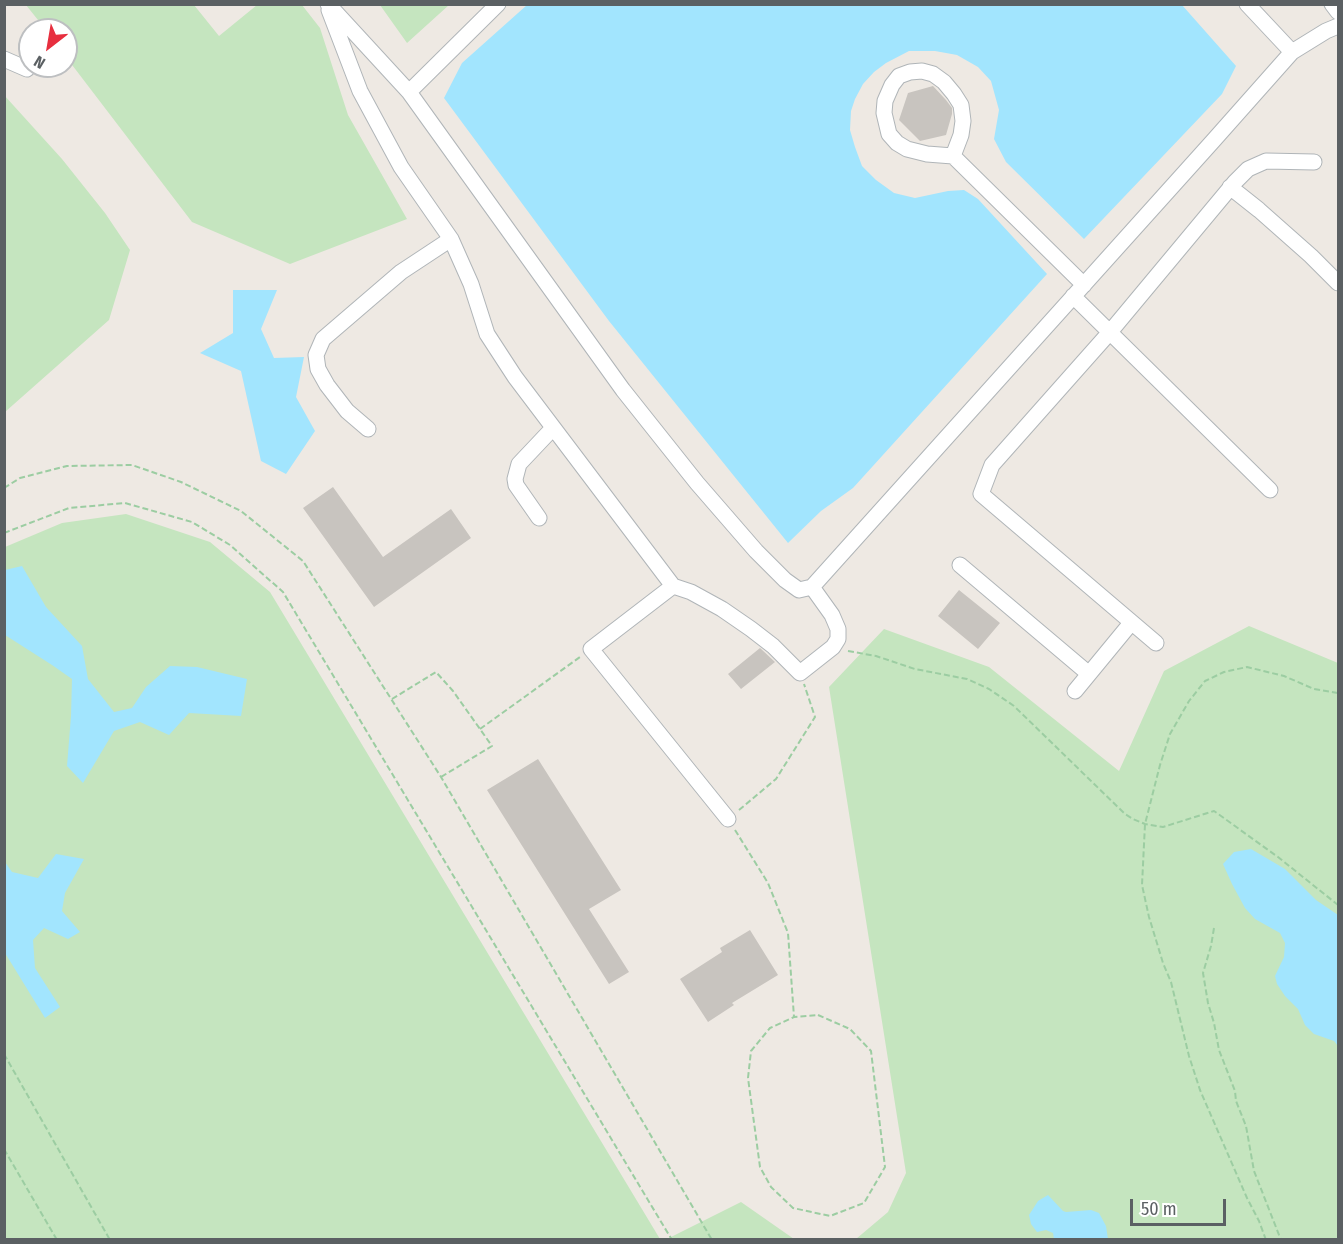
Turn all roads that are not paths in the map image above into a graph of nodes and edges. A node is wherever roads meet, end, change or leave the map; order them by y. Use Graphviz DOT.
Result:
graph roads {
  1 [pos="327,4"];
  2 [pos="498,4"];
  3 [pos="1247,4"];
  4 [pos="1332,4"];
  5 [pos="1338,12"];
  6 [pos="1338,26"];
  7 [pos="1292,52"];
  8 [pos="4,59"];
  9 [pos="18,65"];
  10 [pos="409,92"];
  11 [pos="953,156"];
  12 [pos="1314,162"];
  13 [pos="1230,187"];
  14 [pos="451,239"];
  15 [pos="1338,283"];
  16 [pos="1078,291"];
  17 [pos="1110,332"];
  18 [pos="553,428"];
  19 [pos="368,429"];
  20 [pos="1270,490"];
  21 [pos="539,518"];
  22 [pos="960,565"];
  23 [pos="674,586"];
  24 [pos="812,587"];
  25 [pos="1131,623"];
  26 [pos="1156,643"];
  27 [pos="1089,674"];
  28 [pos="1075,691"];
  29 [pos="728,819"];
  1 -- 10 [label="street"];
  1 -- 14 [label="street"];
  2 -- 10 [label="street"];
  3 -- 7 [label="street"];
  4 -- 5 [label="street"];
  6 -- 7 [label="street"];
  7 -- 16 [label="street"];
  8 -- 9 [label="street"];
  10 -- 24 [label="street"];
  11 -- 11 [label="street"];
  11 -- 16 [label="street"];
  12 -- 13 [label="street"];
  13 -- 15 [label="street"];
  13 -- 17 [label="street"];
  14 -- 18 [label="street"];
  14 -- 19 [label="street"];
  16 -- 17 [label="street"];
  16 -- 24 [label="street"];
  17 -- 20 [label="street"];
  17 -- 25 [label="street"];
  18 -- 21 [label="street"];
  18 -- 23 [label="street"];
  22 -- 27 [label="street"];
  23 -- 24 [label="street"];
  23 -- 29 [label="street"];
  25 -- 26 [label="street"];
  25 -- 27 [label="street"];
  27 -- 28 [label="street"];
}
